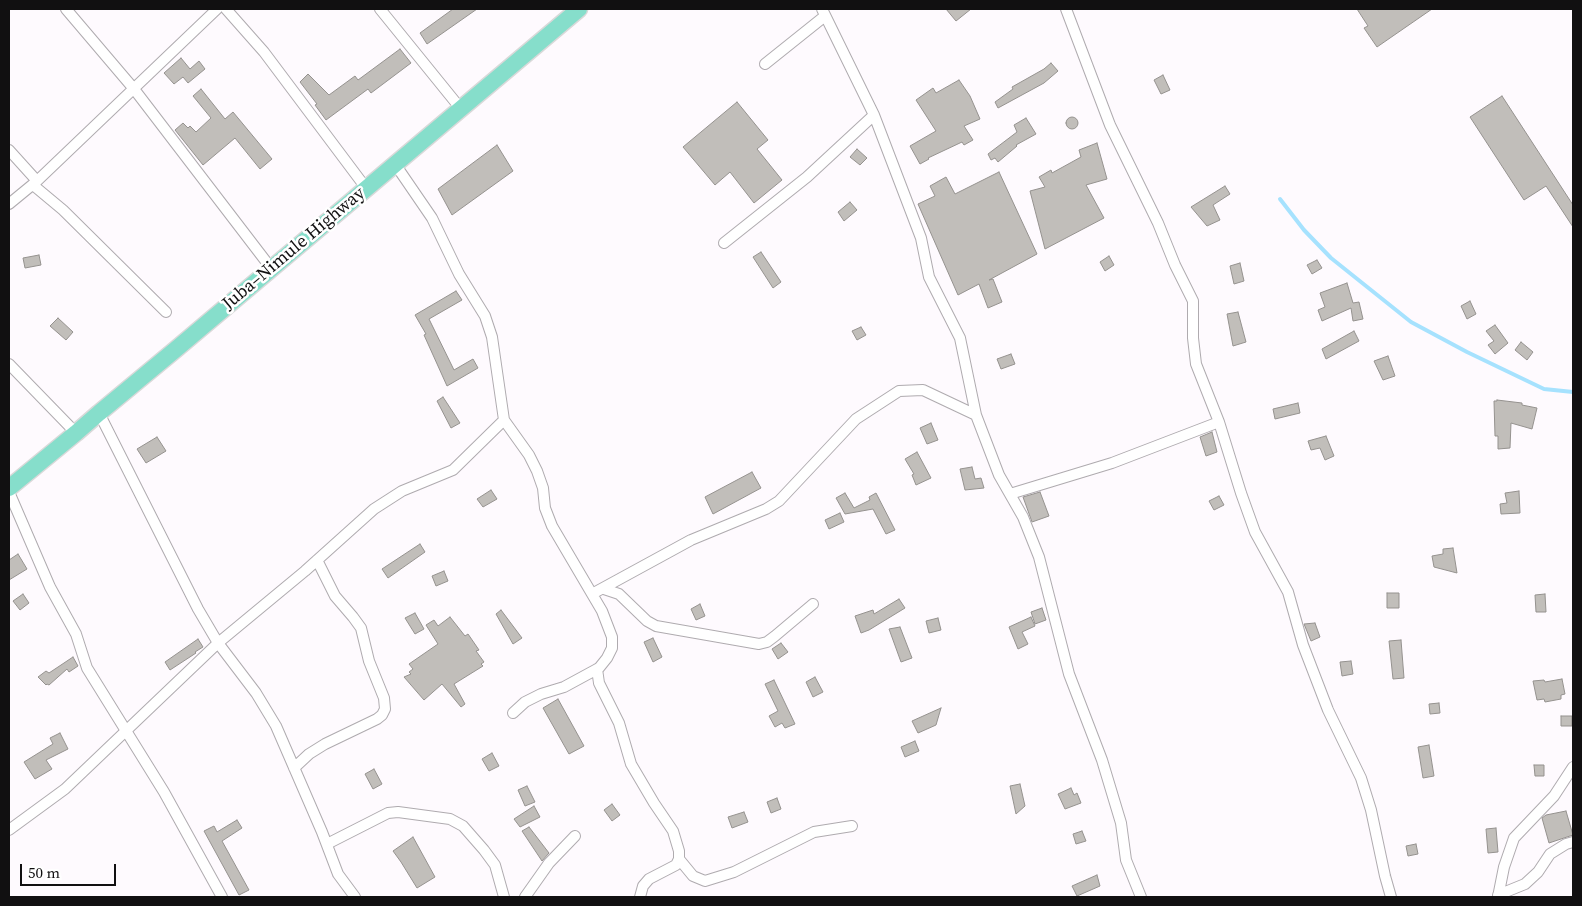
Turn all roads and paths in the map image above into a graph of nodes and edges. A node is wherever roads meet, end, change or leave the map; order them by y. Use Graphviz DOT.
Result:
graph roads {
  1 [pos="66,9"];
  2 [pos="217,9"];
  3 [pos="226,9"];
  4 [pos="380,9"];
  5 [pos="579,9"];
  6 [pos="1066,9"];
  7 [pos="823,12"];
  8 [pos="765,64"];
  9 [pos="134,88"];
  10 [pos="461,109"];
  11 [pos="874,115"];
  12 [pos="9,150"];
  13 [pos="395,164"];
  14 [pos="35,183"];
  15 [pos="366,188"];
  16 [pos="9,204"];
  17 [pos="724,243"];
  18 [pos="271,268"];
  19 [pos="166,312"];
  20 [pos="9,364"];
  21 [pos="98,413"];
  22 [pos="976,415"];
  23 [pos="504,420"];
  24 [pos="1219,422"];
  25 [pos="76,434"];
  26 [pos="9,488"];
  27 [pos="9,492"];
  28 [pos="1010,494"];
  29 [pos="317,560"];
  30 [pos="604,589"];
  31 [pos="592,594"];
  32 [pos="813,604"];
  33 [pos="218,643"];
  34 [pos="597,669"];
  35 [pos="513,713"];
  36 [pos="126,731"];
  37 [pos="1573,767"];
  38 [pos="294,768"];
  39 [pos="852,826"];
  40 [pos="9,830"];
  41 [pos="575,836"];
  42 [pos="1573,842"];
  43 [pos="327,844"];
  44 [pos="679,860"];
  45 [pos="1498,896"];
  46 [pos="222,897"];
  47 [pos="355,897"];
  48 [pos="504,897"];
  49 [pos="524,897"];
  50 [pos="640,897"];
  51 [pos="1141,897"];
  52 [pos="1391,897"];
  1 -- 9 [label="street"];
  2 -- 9 [label="street"];
  3 -- 15 [label="street"];
  4 -- 10 [label="street"];
  5 -- 10 [label="main road, Juba–Nimule Highway"];
  6 -- 24 [label="street"];
  7 -- 8 [label="street"];
  7 -- 11 [label="street"];
  9 -- 14 [label="street"];
  9 -- 18 [label="street"];
  10 -- 13 [label="main road, Juba–Nimule Highway"];
  11 -- 17 [label="street"];
  11 -- 22 [label="street"];
  12 -- 14 [label="street"];
  13 -- 15 [label="main road, Juba–Nimule Highway"];
  13 -- 23 [label="street"];
  14 -- 16 [label="street"];
  14 -- 19 [label="street"];
  15 -- 18 [label="main road, Juba–Nimule Highway"];
  18 -- 21 [label="main road, Juba–Nimule Highway"];
  20 -- 25 [label="street"];
  21 -- 25 [label="main road, Juba–Nimule Highway"];
  21 -- 33 [label="street"];
  22 -- 28 [label="street"];
  22 -- 30 [label="street"];
  23 -- 29 [label="street"];
  23 -- 31 [label="street"];
  24 -- 28 [label="street"];
  24 -- 52 [label="street"];
  25 -- 26 [label="main road, Juba–Nimule Highway"];
  27 -- 36 [label="street"];
  28 -- 51 [label="street"];
  29 -- 33 [label="street"];
  29 -- 38 [label="street"];
  30 -- 31 [label="street"];
  30 -- 32 [label="street"];
  31 -- 34 [label="street"];
  33 -- 36 [label="street"];
  33 -- 38 [label="street"];
  34 -- 35 [label="street"];
  34 -- 44 [label="street"];
  36 -- 40 [label="street"];
  36 -- 46 [label="street"];
  37 -- 45 [label="street"];
  38 -- 43 [label="street"];
  39 -- 44 [label="street"];
  41 -- 49 [label="street"];
  42 -- 45 [label="street"];
  43 -- 47 [label="street"];
  43 -- 48 [label="street"];
  44 -- 50 [label="street"];
}
